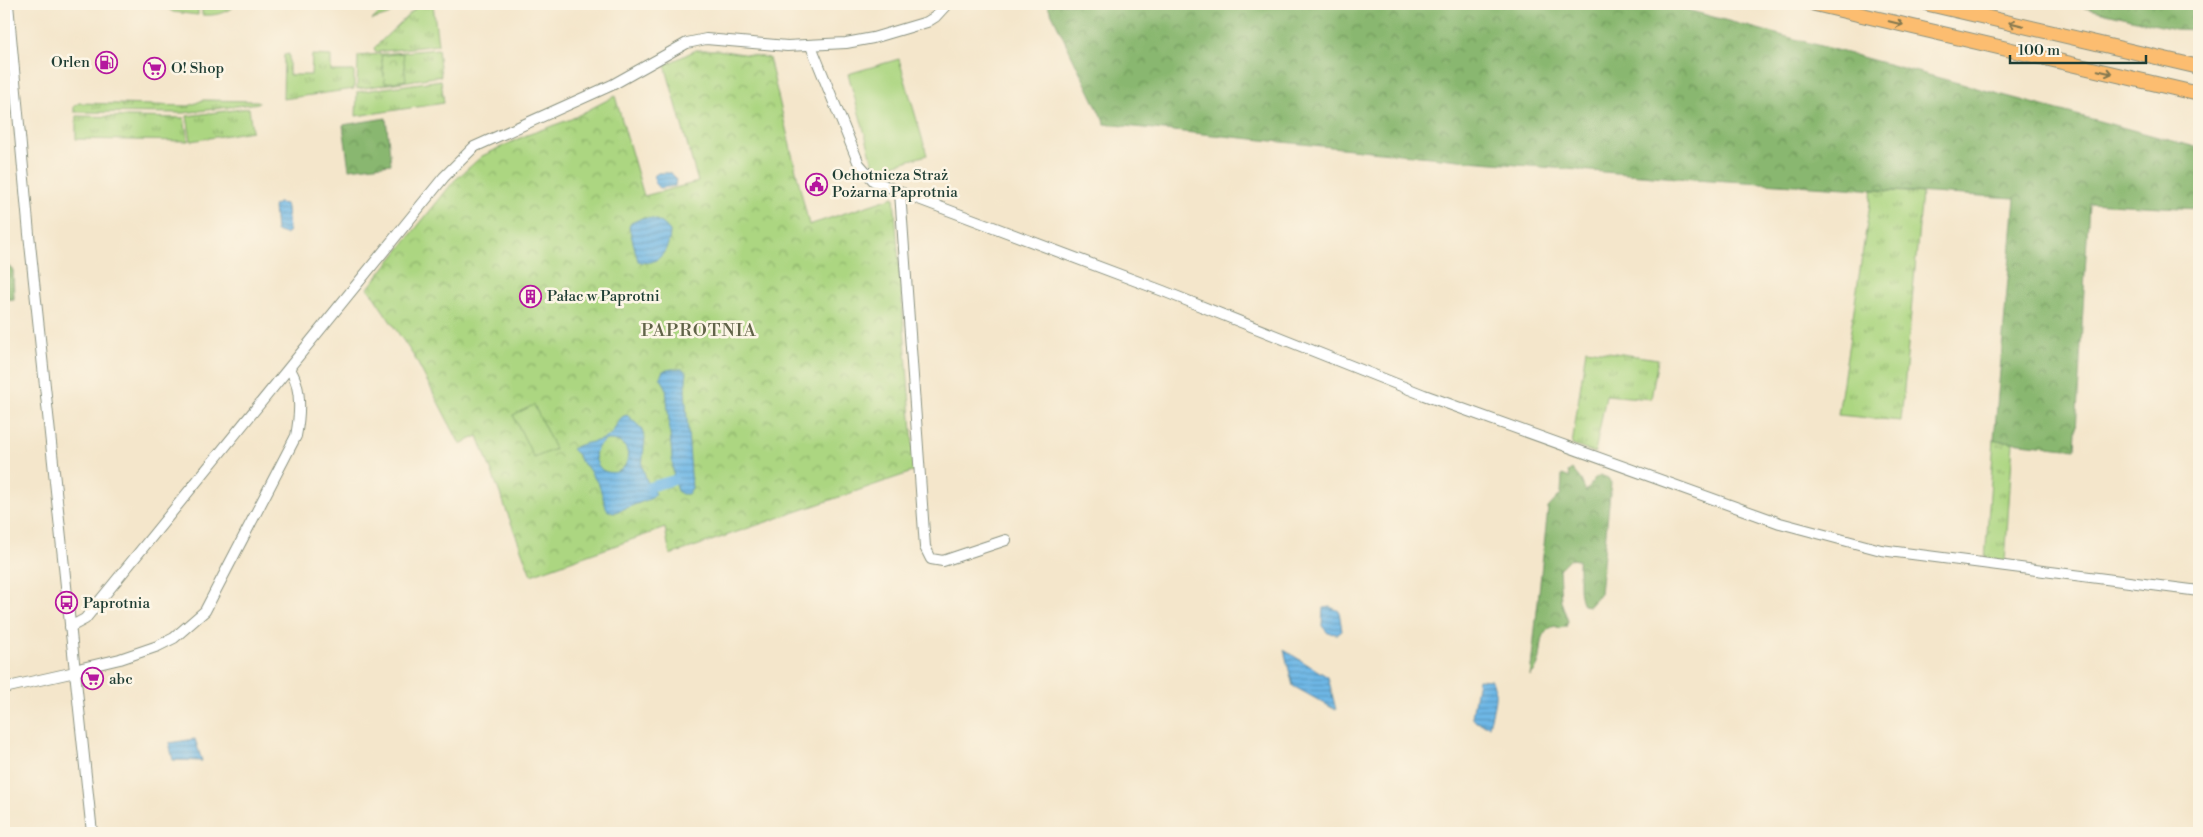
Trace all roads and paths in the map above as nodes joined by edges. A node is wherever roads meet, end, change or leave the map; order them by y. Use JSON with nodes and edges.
{"nodes":[{"id":1,"x":8,"y":4,"type":"edge"},
{"id":2,"x":946,"y":4,"type":"edge"},
{"id":3,"x":1815,"y":4,"type":"edge"},
{"id":4,"x":1929,"y":4,"type":"edge"},
{"id":5,"x":811,"y":46,"type":"junction"},
{"id":6,"x":2199,"y":68,"type":"edge"},
{"id":7,"x":2199,"y":94,"type":"edge"},
{"id":8,"x":900,"y":192,"type":"junction"},
{"id":9,"x":289,"y":368,"type":"junction"},
{"id":10,"x":1006,"y":540,"type":"dead end"},
{"id":11,"x":2199,"y":591,"type":"edge"},
{"id":12,"x":70,"y":627,"type":"junction"},
{"id":13,"x":75,"y":672,"type":"junction"},
{"id":14,"x":4,"y":688,"type":"edge"},
{"id":15,"x":92,"y":833,"type":"edge"}],
"edges":[{"from":1,"to":12,"type":"street"},
{"from":2,"to":5,"type":"street"},
{"from":3,"to":7,"type":"highway","one_way":true},
{"from":6,"to":4,"type":"highway","one_way":true},
{"from":5,"to":8,"type":"street"},
{"from":5,"to":9,"type":"street"},
{"from":8,"to":10,"type":"street"},
{"from":8,"to":11,"type":"street"},
{"from":9,"to":12,"type":"street"},
{"from":9,"to":13,"type":"street"},
{"from":12,"to":13,"type":"street"},
{"from":13,"to":14,"type":"street"},
{"from":13,"to":15,"type":"street"}]}
